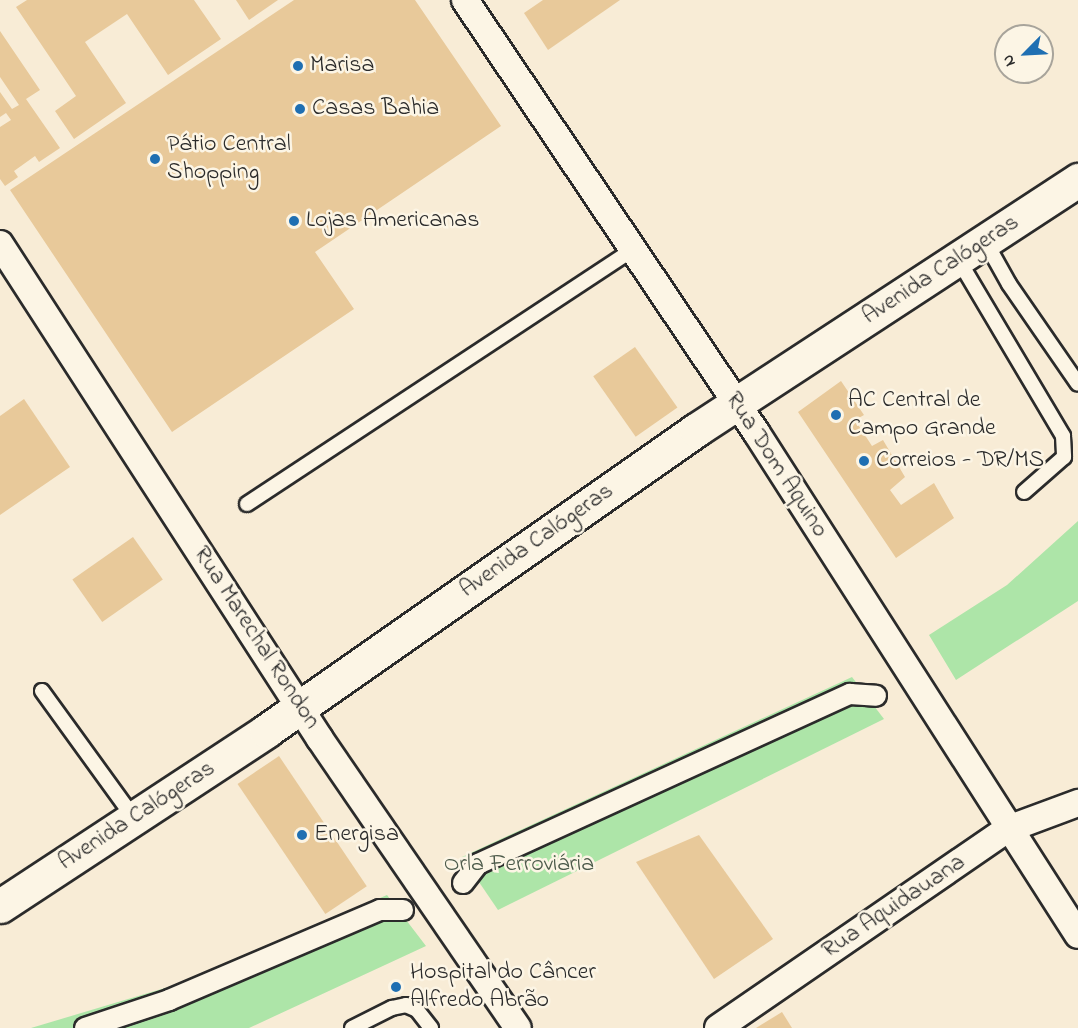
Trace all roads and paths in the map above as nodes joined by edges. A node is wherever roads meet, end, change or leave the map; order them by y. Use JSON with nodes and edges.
{"nodes":[{"id":1,"x":465,"y":0,"type":"edge"},
{"id":2,"x":1078,"y":180,"type":"edge"},
{"id":3,"x":985,"y":241,"type":"junction"},
{"id":4,"x":0,"y":244,"type":"edge"},
{"id":5,"x":633,"y":249,"type":"junction"},
{"id":6,"x":958,"y":259,"type":"junction"},
{"id":7,"x":1078,"y":384,"type":"edge"},
{"id":8,"x":735,"y":404,"type":"junction"},
{"id":9,"x":1024,"y":492,"type":"dead end"},
{"id":10,"x":247,"y":504,"type":"dead end"},
{"id":11,"x":42,"y":691,"type":"dead end"},
{"id":12,"x":876,"y":696,"type":"dead end"},
{"id":13,"x":300,"y":706,"type":"junction"},
{"id":14,"x":1078,"y":802,"type":"edge"},
{"id":15,"x":134,"y":818,"type":"junction"},
{"id":16,"x":1008,"y":829,"type":"junction"},
{"id":17,"x":464,"y":883,"type":"dead end"},
{"id":18,"x":0,"y":906,"type":"edge"},
{"id":19,"x":403,"y":910,"type":"dead end"},
{"id":20,"x":1078,"y":935,"type":"edge"},
{"id":21,"x":516,"y":1027,"type":"edge"},
{"id":22,"x":85,"y":1028,"type":"edge"},
{"id":23,"x":352,"y":1028,"type":"edge"},
{"id":24,"x":431,"y":1028,"type":"edge"},
{"id":25,"x":718,"y":1028,"type":"edge"}],
"edges":[{"from":1,"to":5,"type":"street","name":"Rua Dom Aquino"},
{"from":2,"to":3,"type":"main road","name":"Avenida Calógeras"},
{"from":3,"to":6,"type":"main road","name":"Avenida Calógeras"},
{"from":3,"to":7,"type":"lane"},
{"from":4,"to":13,"type":"street","name":"Rua Marechal Rondon"},
{"from":5,"to":8,"type":"street","name":"Rua Dom Aquino"},
{"from":5,"to":10,"type":"lane"},
{"from":6,"to":8,"type":"main road","name":"Avenida Calógeras"},
{"from":6,"to":9,"type":"lane"},
{"from":8,"to":13,"type":"main road","name":"Avenida Calógeras"},
{"from":8,"to":16,"type":"street","name":"Rua Dom Aquino"},
{"from":11,"to":15,"type":"lane"},
{"from":12,"to":17,"type":"street"},
{"from":13,"to":15,"type":"main road","name":"Avenida Calógeras"},
{"from":13,"to":21,"type":"street","name":"Rua Marechal Rondon"},
{"from":14,"to":16,"type":"street","name":"Rua Aquidauana"},
{"from":15,"to":18,"type":"main road","name":"Avenida Calógeras"},
{"from":16,"to":20,"type":"street","name":"Rua Dom Aquino"},
{"from":16,"to":25,"type":"street","name":"Rua Aquidauana"},
{"from":19,"to":22,"type":"street"},
{"from":23,"to":24,"type":"lane"}]}
